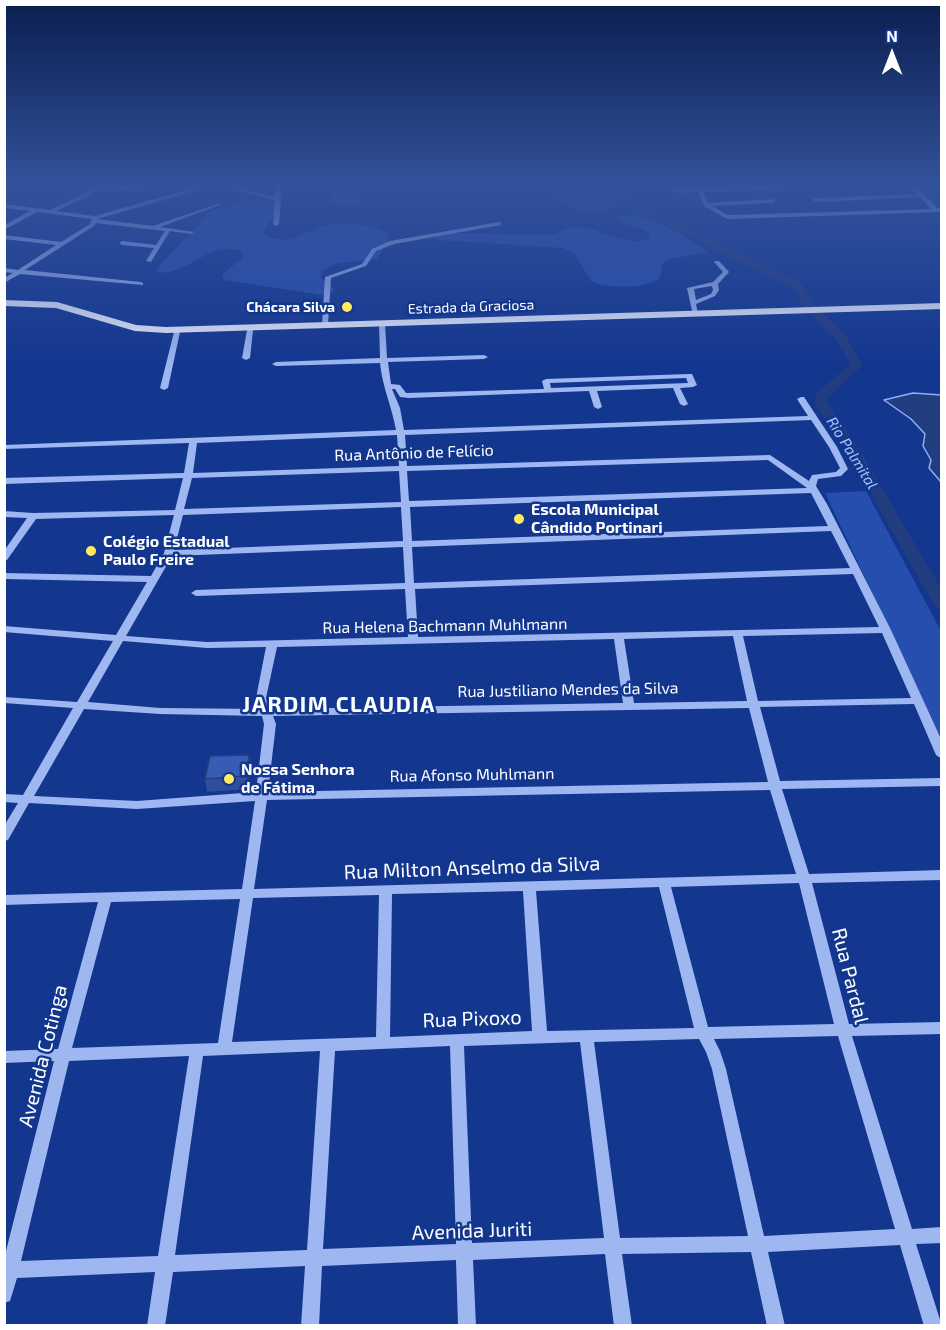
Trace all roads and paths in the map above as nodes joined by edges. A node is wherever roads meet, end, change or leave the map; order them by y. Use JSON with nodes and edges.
{"nodes":[{"id":1,"x":57,"y":246,"type":"edge"},
{"id":2,"x":150,"y":246,"type":"edge"},
{"id":3,"x":381,"y":246,"type":"edge"},
{"id":4,"x":159,"y":247,"type":"joint"},
{"id":5,"x":149,"y":261,"type":"dead end"},
{"id":6,"x":717,"y":262,"type":"dead end"},
{"id":7,"x":4,"y":270,"type":"edge"},
{"id":8,"x":18,"y":272,"type":"junction"},
{"id":9,"x":4,"y":281,"type":"edge"},
{"id":10,"x":141,"y":284,"type":"dead end"},
{"id":11,"x":715,"y":284,"type":"junction"},
{"id":12,"x":4,"y":305,"type":"edge"},
{"id":13,"x":694,"y":308,"type":"junction"},
{"id":14,"x":942,"y":308,"type":"edge"},
{"id":15,"x":805,"y":312,"type":"junction"},
{"id":16,"x":644,"y":316,"type":"junction"},
{"id":17,"x":325,"y":325,"type":"junction"},
{"id":18,"x":382,"y":325,"type":"junction"},
{"id":19,"x":250,"y":330,"type":"junction"},
{"id":20,"x":177,"y":332,"type":"junction"},
{"id":21,"x":319,"y":350,"type":"dead end"},
{"id":22,"x":484,"y":357,"type":"dead end"},
{"id":23,"x":246,"y":358,"type":"dead end"},
{"id":24,"x":385,"y":361,"type":"junction"},
{"id":25,"x":319,"y":363,"type":"junction"},
{"id":26,"x":276,"y":364,"type":"dead end"},
{"id":27,"x":675,"y":385,"type":"junction"},
{"id":28,"x":388,"y":386,"type":"junction"},
{"id":29,"x":164,"y":388,"type":"dead end"},
{"id":30,"x":592,"y":388,"type":"junction"},
{"id":31,"x":548,"y":390,"type":"junction"},
{"id":32,"x":801,"y":399,"type":"dead end"},
{"id":33,"x":684,"y":404,"type":"dead end"},
{"id":34,"x":598,"y":407,"type":"dead end"},
{"id":35,"x":811,"y":418,"type":"junction"},
{"id":36,"x":400,"y":433,"type":"junction"},
{"id":37,"x":193,"y":440,"type":"junction"},
{"id":38,"x":4,"y":447,"type":"edge"},
{"id":39,"x":403,"y":468,"type":"junction"},
{"id":40,"x":188,"y":476,"type":"junction"},
{"id":41,"x":4,"y":481,"type":"edge"},
{"id":42,"x":812,"y":488,"type":"junction"},
{"id":43,"x":404,"y":504,"type":"junction"},
{"id":44,"x":180,"y":512,"type":"junction"},
{"id":45,"x":4,"y":514,"type":"edge"},
{"id":46,"x":33,"y":516,"type":"junction"},
{"id":47,"x":834,"y":528,"type":"junction"},
{"id":48,"x":407,"y":544,"type":"junction"},
{"id":49,"x":169,"y":553,"type":"junction"},
{"id":50,"x":4,"y":558,"type":"edge"},
{"id":51,"x":857,"y":571,"type":"junction"},
{"id":52,"x":4,"y":576,"type":"edge"},
{"id":53,"x":152,"y":579,"type":"junction"},
{"id":54,"x":408,"y":588,"type":"junction"},
{"id":55,"x":196,"y":593,"type":"dead end"},
{"id":56,"x":4,"y":629,"type":"edge"},
{"id":57,"x":886,"y":630,"type":"junction"},
{"id":58,"x":738,"y":634,"type":"junction"},
{"id":59,"x":619,"y":637,"type":"junction"},
{"id":60,"x":120,"y":638,"type":"junction"},
{"id":61,"x":412,"y":641,"type":"junction"},
{"id":62,"x":272,"y":644,"type":"junction"},
{"id":63,"x":4,"y":700,"type":"edge"},
{"id":64,"x":917,"y":701,"type":"junction"},
{"id":65,"x":753,"y":703,"type":"junction"},
{"id":66,"x":79,"y":706,"type":"junction"},
{"id":67,"x":629,"y":706,"type":"junction"},
{"id":68,"x":266,"y":713,"type":"junction"},
{"id":69,"x":942,"y":755,"type":"edge"},
{"id":70,"x":942,"y":782,"type":"edge"},
{"id":71,"x":775,"y":785,"type":"junction"},
{"id":72,"x":262,"y":796,"type":"junction"},
{"id":73,"x":4,"y":798,"type":"edge"},
{"id":74,"x":27,"y":800,"type":"junction"},
{"id":75,"x":4,"y":837,"type":"edge"},
{"id":76,"x":941,"y":877,"type":"edge"},
{"id":77,"x":804,"y":878,"type":"junction"},
{"id":78,"x":664,"y":883,"type":"junction"},
{"id":79,"x":529,"y":885,"type":"junction"},
{"id":80,"x":387,"y":891,"type":"junction"},
{"id":81,"x":248,"y":894,"type":"junction"},
{"id":82,"x":106,"y":898,"type":"junction"},
{"id":83,"x":4,"y":900,"type":"edge"},
{"id":84,"x":942,"y":1028,"type":"edge"},
{"id":85,"x":843,"y":1029,"type":"junction"},
{"id":86,"x":703,"y":1034,"type":"junction"},
{"id":87,"x":586,"y":1036,"type":"junction"},
{"id":88,"x":540,"y":1037,"type":"junction"},
{"id":89,"x":457,"y":1040,"type":"junction"},
{"id":90,"x":383,"y":1044,"type":"junction"},
{"id":91,"x":328,"y":1045,"type":"junction"},
{"id":92,"x":224,"y":1048,"type":"junction"},
{"id":93,"x":197,"y":1049,"type":"junction"},
{"id":94,"x":63,"y":1056,"type":"junction"},
{"id":95,"x":4,"y":1057,"type":"edge"},
{"id":96,"x":942,"y":1235,"type":"edge"},
{"id":97,"x":905,"y":1236,"type":"junction"},
{"id":98,"x":759,"y":1244,"type":"junction"},
{"id":99,"x":613,"y":1246,"type":"junction"},
{"id":100,"x":465,"y":1253,"type":"junction"},
{"id":101,"x":316,"y":1258,"type":"junction"},
{"id":102,"x":166,"y":1262,"type":"junction"},
{"id":103,"x":8,"y":1270,"type":"edge"},
{"id":104,"x":4,"y":1295,"type":"edge"},
{"id":105,"x":156,"y":1326,"type":"edge"},
{"id":106,"x":310,"y":1326,"type":"edge"},
{"id":107,"x":467,"y":1326,"type":"edge"},
{"id":108,"x":622,"y":1326,"type":"edge"},
{"id":109,"x":776,"y":1326,"type":"edge"},
{"id":110,"x":933,"y":1326,"type":"edge"}],
"edges":[{"from":1,"to":8,"type":"street"},
{"from":2,"to":4,"type":"street"},
{"from":3,"to":17,"type":"street"},
{"from":4,"to":5,"type":"street"},
{"from":6,"to":11,"type":"street"},
{"from":7,"to":8,"type":"street"},
{"from":8,"to":9,"type":"street"},
{"from":8,"to":10,"type":"street"},
{"from":11,"to":13,"type":"street"},
{"from":11,"to":13,"type":"street"},
{"from":12,"to":17,"type":"main road","name":"Estrada da Graciosa"},
{"from":12,"to":20,"type":"main road","name":"Estrada da Graciosa"},
{"from":13,"to":15,"type":"main road","name":"Estrada da Graciosa"},
{"from":13,"to":16,"type":"main road","name":"Estrada da Graciosa"},
{"from":14,"to":15,"type":"main road","name":"Estrada da Graciosa"},
{"from":15,"to":16,"type":"main road","name":"Estrada da Graciosa"},
{"from":16,"to":18,"type":"main road","name":"Estrada da Graciosa"},
{"from":16,"to":18,"type":"main road","name":"Estrada da Graciosa"},
{"from":17,"to":18,"type":"main road","name":"Estrada da Graciosa"},
{"from":18,"to":19,"type":"main road","name":"Estrada da Graciosa"},
{"from":18,"to":24,"type":"street"},
{"from":19,"to":20,"type":"main road","name":"Estrada da Graciosa"},
{"from":19,"to":23,"type":"street"},
{"from":20,"to":29,"type":"street"},
{"from":21,"to":25,"type":"street"},
{"from":22,"to":24,"type":"street"},
{"from":24,"to":25,"type":"street"},
{"from":24,"to":28,"type":"street"},
{"from":25,"to":26,"type":"street"},
{"from":27,"to":30,"type":"street"},
{"from":27,"to":31,"type":"street"},
{"from":27,"to":33,"type":"street"},
{"from":28,"to":31,"type":"street"},
{"from":28,"to":36,"type":"street"},
{"from":30,"to":31,"type":"street"},
{"from":30,"to":34,"type":"street"},
{"from":32,"to":35,"type":"street"},
{"from":35,"to":36,"type":"street"},
{"from":35,"to":42,"type":"street"},
{"from":36,"to":37,"type":"street"},
{"from":36,"to":39,"type":"street"},
{"from":37,"to":38,"type":"street"},
{"from":37,"to":40,"type":"street"},
{"from":39,"to":40,"type":"street","name":"Rua Antônio de Felício"},
{"from":39,"to":42,"type":"street","name":"Rua Antônio de Felício"},
{"from":39,"to":43,"type":"street"},
{"from":40,"to":41,"type":"street","name":"Rua Antônio de Felício"},
{"from":40,"to":44,"type":"street"},
{"from":42,"to":43,"type":"street"},
{"from":42,"to":47,"type":"street"},
{"from":43,"to":44,"type":"street"},
{"from":43,"to":48,"type":"street"},
{"from":44,"to":46,"type":"street"},
{"from":44,"to":49,"type":"street"},
{"from":45,"to":46,"type":"street"},
{"from":46,"to":50,"type":"street"},
{"from":47,"to":48,"type":"street"},
{"from":47,"to":51,"type":"street"},
{"from":48,"to":49,"type":"street"},
{"from":48,"to":54,"type":"street"},
{"from":49,"to":53,"type":"street"},
{"from":51,"to":54,"type":"street"},
{"from":51,"to":57,"type":"street"},
{"from":52,"to":53,"type":"street"},
{"from":53,"to":60,"type":"street"},
{"from":54,"to":55,"type":"street"},
{"from":54,"to":61,"type":"street"},
{"from":56,"to":60,"type":"street","name":"Rua Helena Bachmann Muhlmann"},
{"from":57,"to":58,"type":"street","name":"Rua Helena Bachmann Muhlmann"},
{"from":57,"to":64,"type":"street"},
{"from":58,"to":59,"type":"street","name":"Rua Helena Bachmann Muhlmann"},
{"from":58,"to":65,"type":"street","name":"Rua Pardal"},
{"from":59,"to":61,"type":"street","name":"Rua Helena Bachmann Muhlmann"},
{"from":59,"to":67,"type":"street"},
{"from":60,"to":62,"type":"street","name":"Rua Helena Bachmann Muhlmann"},
{"from":60,"to":66,"type":"street"},
{"from":61,"to":62,"type":"street","name":"Rua Helena Bachmann Muhlmann"},
{"from":62,"to":68,"type":"street"},
{"from":63,"to":66,"type":"street","name":"Rua Justiliano Mendes da Silva"},
{"from":64,"to":65,"type":"street","name":"Rua Justiliano Mendes da Silva"},
{"from":64,"to":69,"type":"street"},
{"from":65,"to":67,"type":"street","name":"Rua Justiliano Mendes da Silva"},
{"from":65,"to":71,"type":"street","name":"Rua Pardal"},
{"from":66,"to":68,"type":"street","name":"Rua Justiliano Mendes da Silva"},
{"from":66,"to":74,"type":"street"},
{"from":67,"to":68,"type":"street","name":"Rua Justiliano Mendes da Silva"},
{"from":68,"to":72,"type":"street"},
{"from":70,"to":71,"type":"street","name":"Rua Afonso Muhlmann"},
{"from":71,"to":72,"type":"street","name":"Rua Afonso Muhlmann"},
{"from":71,"to":77,"type":"street","name":"Rua Pardal"},
{"from":72,"to":74,"type":"street","name":"Rua Afonso Muhlmann"},
{"from":72,"to":81,"type":"street"},
{"from":73,"to":74,"type":"street","name":"Rua Afonso Muhlmann"},
{"from":74,"to":75,"type":"street"},
{"from":76,"to":77,"type":"street","name":"Rua Milton Anselmo da Silva"},
{"from":77,"to":78,"type":"street","name":"Rua Milton Anselmo da Silva"},
{"from":77,"to":85,"type":"street","name":"Rua Pardal"},
{"from":78,"to":79,"type":"street","name":"Rua Milton Anselmo da Silva"},
{"from":78,"to":86,"type":"street"},
{"from":79,"to":80,"type":"street","name":"Rua Milton Anselmo da Silva"},
{"from":79,"to":88,"type":"street"},
{"from":80,"to":81,"type":"street","name":"Rua Milton Anselmo da Silva"},
{"from":80,"to":90,"type":"street"},
{"from":81,"to":82,"type":"street","name":"Rua Milton Anselmo da Silva"},
{"from":81,"to":92,"type":"street"},
{"from":82,"to":83,"type":"street","name":"Rua Milton Anselmo da Silva"},
{"from":82,"to":94,"type":"street","name":"Avenida Cotinga"},
{"from":84,"to":85,"type":"street","name":"Rua Pixoxo"},
{"from":85,"to":86,"type":"street","name":"Rua Pixoxo"},
{"from":85,"to":97,"type":"street","name":"Rua Pardal"},
{"from":86,"to":87,"type":"street","name":"Rua Pixoxo"},
{"from":86,"to":98,"type":"street"},
{"from":87,"to":88,"type":"street","name":"Rua Pixoxo"},
{"from":87,"to":99,"type":"street"},
{"from":88,"to":89,"type":"street","name":"Rua Pixoxo"},
{"from":89,"to":90,"type":"street","name":"Rua Pixoxo"},
{"from":89,"to":100,"type":"street"},
{"from":90,"to":91,"type":"street","name":"Rua Pixoxo"},
{"from":91,"to":92,"type":"street","name":"Rua Pixoxo"},
{"from":91,"to":101,"type":"street"},
{"from":92,"to":93,"type":"street","name":"Rua Pixoxo"},
{"from":93,"to":94,"type":"street","name":"Rua Pixoxo"},
{"from":93,"to":102,"type":"street"},
{"from":94,"to":95,"type":"street","name":"Rua Pixoxo"},
{"from":94,"to":103,"type":"street","name":"Avenida Cotinga"},
{"from":96,"to":97,"type":"street","name":"Avenida Juriti"},
{"from":97,"to":98,"type":"street","name":"Avenida Juriti"},
{"from":97,"to":110,"type":"street","name":"Rua Pardal"},
{"from":98,"to":99,"type":"street","name":"Avenida Juriti"},
{"from":98,"to":109,"type":"street"},
{"from":99,"to":100,"type":"street","name":"Avenida Juriti"},
{"from":99,"to":108,"type":"street"},
{"from":100,"to":101,"type":"street","name":"Avenida Juriti"},
{"from":100,"to":107,"type":"street"},
{"from":101,"to":102,"type":"street","name":"Avenida Juriti"},
{"from":101,"to":106,"type":"street"},
{"from":102,"to":103,"type":"street","name":"Avenida Juriti"},
{"from":102,"to":105,"type":"street"},
{"from":103,"to":104,"type":"street","name":"Avenida Cotinga"}]}
